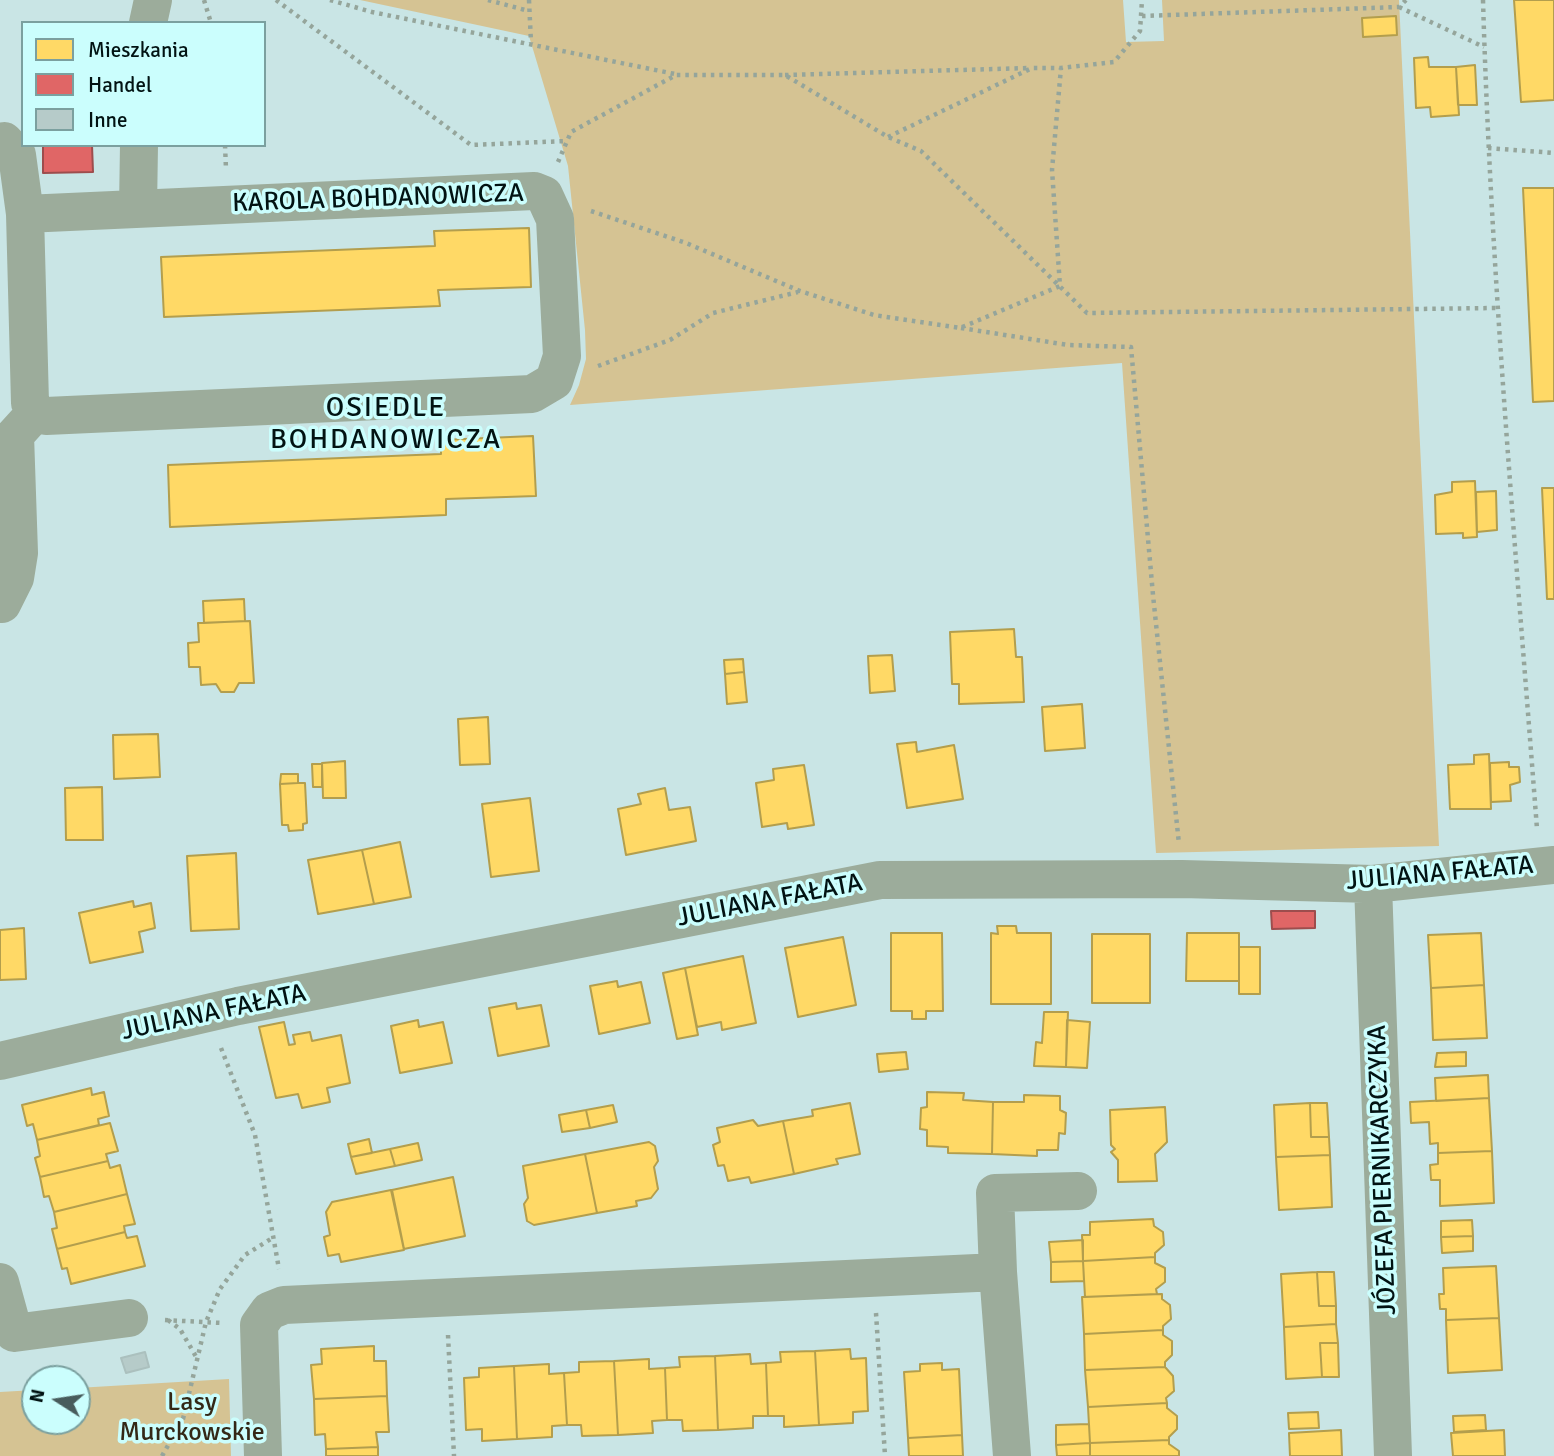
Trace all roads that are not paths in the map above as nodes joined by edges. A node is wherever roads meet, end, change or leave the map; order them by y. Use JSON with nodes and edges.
{"nodes":[{"id":1,"x":152,"y":0,"type":"edge"},
{"id":2,"x":148,"y":21,"type":"edge"},
{"id":3,"x":2,"y":141,"type":"edge"},
{"id":4,"x":139,"y":147,"type":"edge"},
{"id":5,"x":138,"y":209,"type":"junction"},
{"id":6,"x":24,"y":214,"type":"junction"},
{"id":7,"x":21,"y":396,"type":"edge"},
{"id":8,"x":2,"y":604,"type":"edge"},
{"id":9,"x":1547,"y":865,"type":"edge"},
{"id":10,"x":1373,"y":884,"type":"junction"},
{"id":11,"x":0,"y":1061,"type":"edge"},
{"id":12,"x":1078,"y":1191,"type":"dead end"},
{"id":13,"x":998,"y":1272,"type":"junction"},
{"id":14,"x":0,"y":1282,"type":"edge"},
{"id":15,"x":129,"y":1318,"type":"road end"},
{"id":16,"x":263,"y":1456,"type":"edge"},
{"id":17,"x":1012,"y":1456,"type":"edge"},
{"id":18,"x":1393,"y":1456,"type":"edge"}],
"edges":[{"from":1,"to":2,"type":"street"},
{"from":3,"to":6,"type":"street"},
{"from":4,"to":5,"type":"street"},
{"from":5,"to":6,"type":"street","name":"KAROLA BOHDANOWICZA"},
{"from":5,"to":7,"type":"street","name":"KAROLA BOHDANOWICZA"},
{"from":6,"to":7,"type":"street"},
{"from":7,"to":8,"type":"street"},
{"from":9,"to":10,"type":"street","name":"JULIANA FAŁATA"},
{"from":10,"to":11,"type":"street","name":"JULIANA FAŁATA"},
{"from":10,"to":18,"type":"street","name":"JÓZEFA PIERNIKARCZYKA"},
{"from":12,"to":13,"type":"street"},
{"from":13,"to":16,"type":"street"},
{"from":13,"to":17,"type":"street"},
{"from":14,"to":15,"type":"street"}]}
